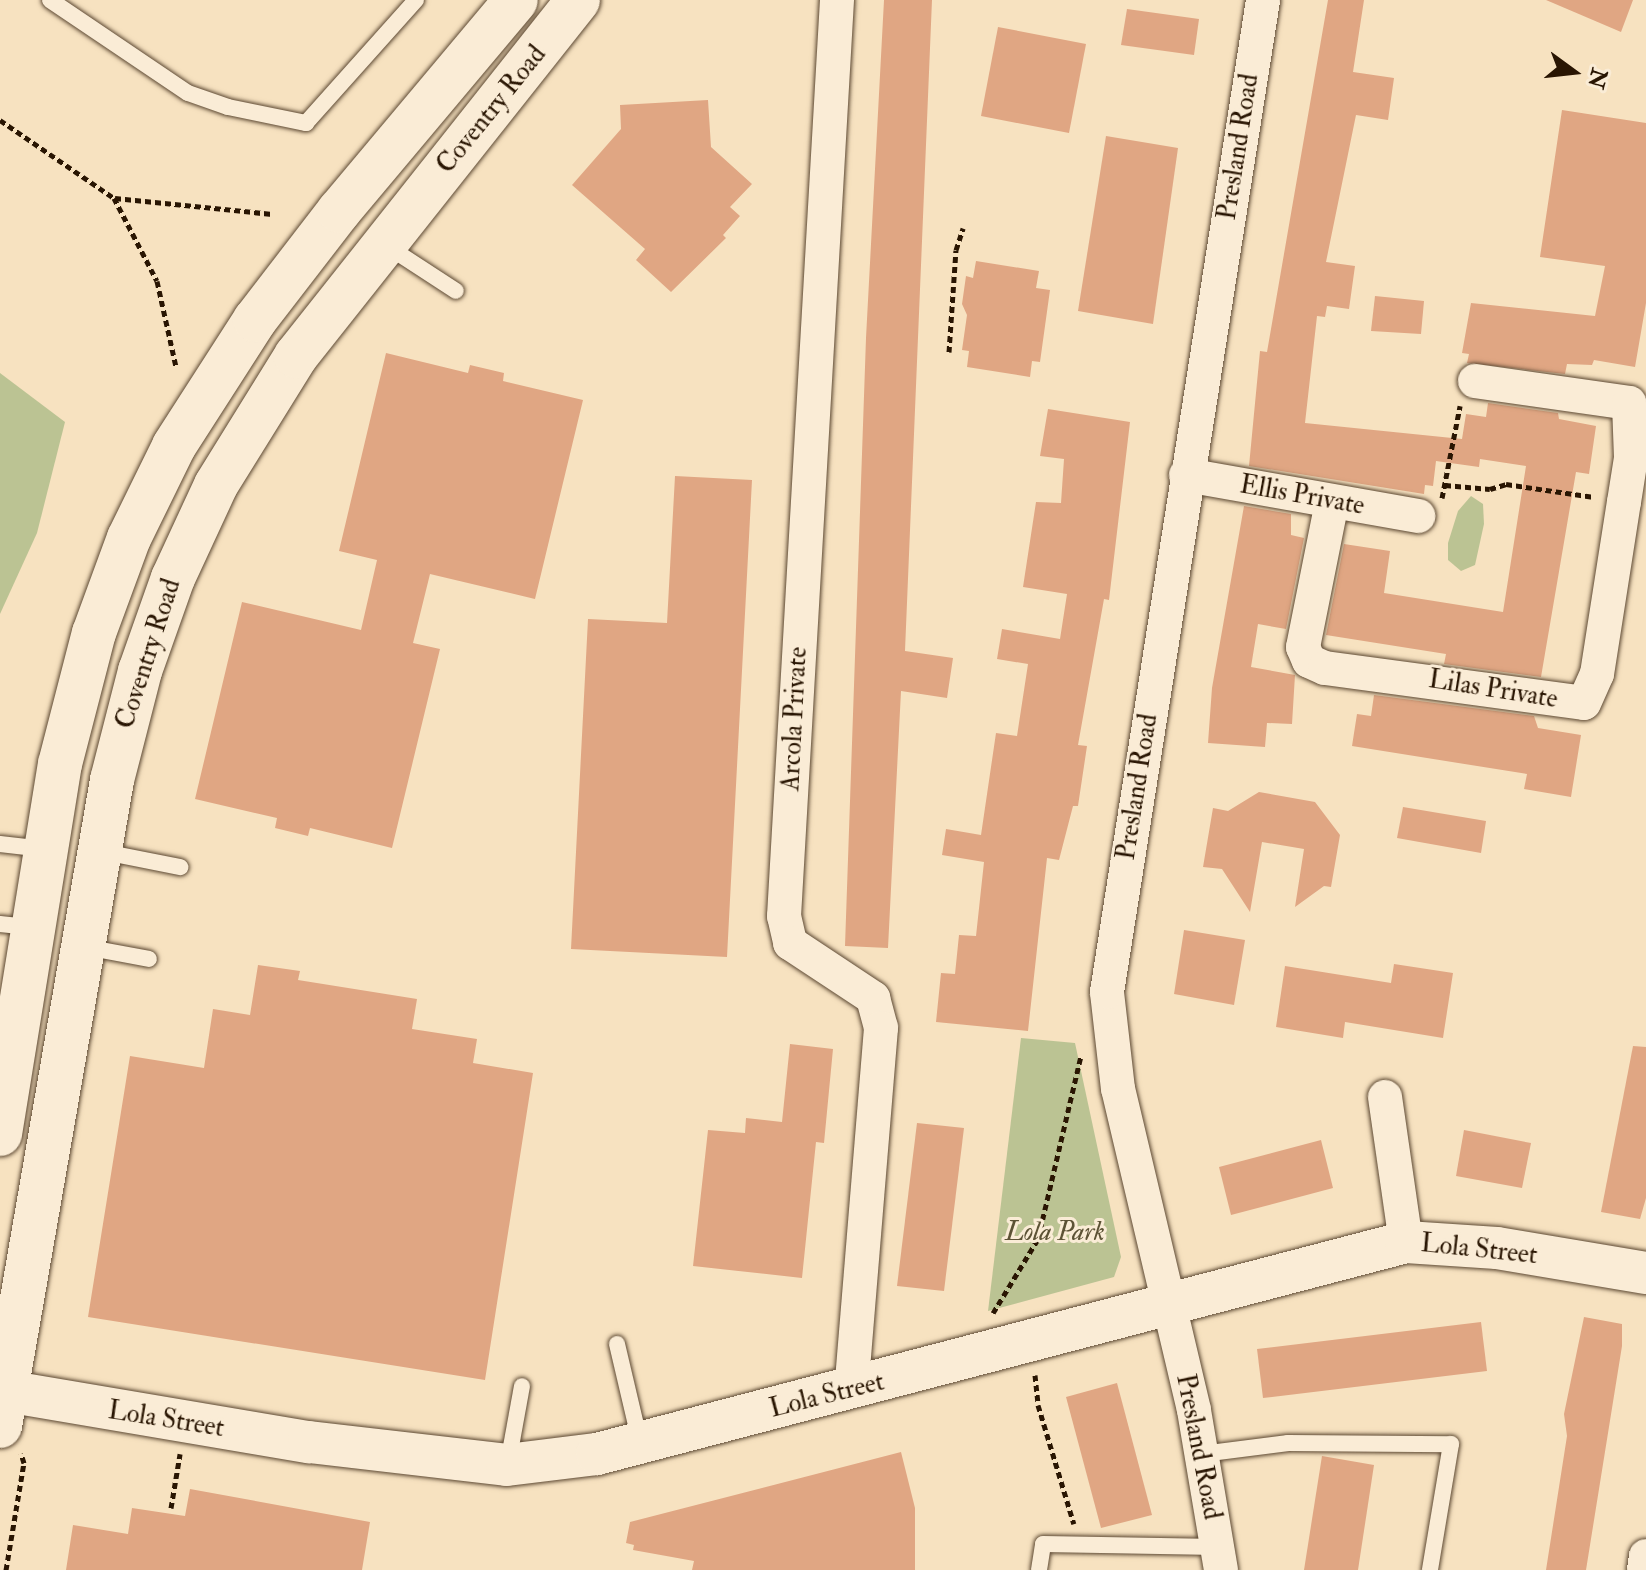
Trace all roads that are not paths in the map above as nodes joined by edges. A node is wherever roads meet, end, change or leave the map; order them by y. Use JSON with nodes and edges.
{"nodes":[{"id":1,"x":50,"y":0,"type":"edge"},
{"id":2,"x":416,"y":0,"type":"edge"},
{"id":3,"x":516,"y":0,"type":"edge"},
{"id":4,"x":578,"y":0,"type":"edge"},
{"id":5,"x":837,"y":0,"type":"edge"},
{"id":6,"x":1263,"y":0,"type":"edge"},
{"id":7,"x":495,"y":63,"type":"junction"},
{"id":8,"x":382,"y":243,"type":"junction"},
{"id":9,"x":456,"y":291,"type":"dead end"},
{"id":10,"x":1475,"y":381,"type":"road end"},
{"id":11,"x":1638,"y":393,"type":"edge"},
{"id":12,"x":1186,"y":475,"type":"junction"},
{"id":13,"x":1332,"y":502,"type":"junction"},
{"id":14,"x":1418,"y":516,"type":"road end"},
{"id":15,"x":0,"y":844,"type":"edge"},
{"id":16,"x":45,"y":850,"type":"junction"},
{"id":17,"x":99,"y":851,"type":"junction"},
{"id":18,"x":180,"y":867,"type":"dead end"},
{"id":19,"x":16,"y":926,"type":"edge"},
{"id":20,"x":84,"y":947,"type":"junction"},
{"id":21,"x":149,"y":959,"type":"dead end"},
{"id":22,"x":1385,"y":1097,"type":"dead end"},
{"id":23,"x":0,"y":1134,"type":"edge"},
{"id":24,"x":1406,"y":1242,"type":"junction"},
{"id":25,"x":1646,"y":1273,"type":"edge"},
{"id":26,"x":1166,"y":1304,"type":"junction"},
{"id":27,"x":617,"y":1344,"type":"dead end"},
{"id":28,"x":522,"y":1386,"type":"dead end"},
{"id":29,"x":851,"y":1390,"type":"junction"},
{"id":30,"x":2,"y":1407,"type":"edge"},
{"id":31,"x":640,"y":1442,"type":"junction"},
{"id":32,"x":1202,"y":1454,"type":"junction"},
{"id":33,"x":507,"y":1465,"type":"junction"},
{"id":34,"x":1646,"y":1556,"type":"edge"},
{"id":35,"x":1220,"y":1558,"type":"edge"},
{"id":36,"x":1039,"y":1570,"type":"edge"},
{"id":37,"x":1430,"y":1570,"type":"edge"},
{"id":38,"x":1644,"y":1570,"type":"edge"}],
"edges":[{"from":1,"to":2,"type":"lane"},
{"from":3,"to":7,"type":"main road","name":"Coventry Road"},
{"from":4,"to":7,"type":"main road","name":"Coventry Road"},
{"from":5,"to":29,"type":"street","name":"Arcola Private"},
{"from":6,"to":12,"type":"street","name":"Presland Road"},
{"from":7,"to":8,"type":"main road","name":"Coventry Road"},
{"from":7,"to":16,"type":"main road","name":"Coventry Road"},
{"from":8,"to":9,"type":"lane"},
{"from":8,"to":17,"type":"main road","name":"Coventry Road"},
{"from":10,"to":11,"type":"street"},
{"from":11,"to":13,"type":"street","name":"Lilas Private"},
{"from":12,"to":13,"type":"street","name":"Ellis Private"},
{"from":12,"to":26,"type":"street","name":"Presland Road"},
{"from":13,"to":14,"type":"street","name":"Ellis Private"},
{"from":15,"to":16,"type":"lane"},
{"from":16,"to":19,"type":"main road","name":"Coventry Road"},
{"from":17,"to":18,"type":"lane"},
{"from":17,"to":20,"type":"main road","name":"Coventry Road"},
{"from":19,"to":20,"type":"main road"},
{"from":19,"to":23,"type":"main road","name":"Coventry Road"},
{"from":20,"to":21,"type":"lane"},
{"from":20,"to":30,"type":"main road","name":"Coventry Road"},
{"from":22,"to":24,"type":"street"},
{"from":24,"to":25,"type":"street","name":"Lola Street"},
{"from":24,"to":26,"type":"street","name":"Lola Street"},
{"from":26,"to":29,"type":"street","name":"Lola Street"},
{"from":26,"to":32,"type":"street","name":"Presland Road"},
{"from":27,"to":31,"type":"lane"},
{"from":28,"to":33,"type":"lane"},
{"from":29,"to":31,"type":"street","name":"Lola Street"},
{"from":30,"to":33,"type":"street","name":"Lola Street"},
{"from":31,"to":33,"type":"street","name":"Lola Street"},
{"from":32,"to":35,"type":"street","name":"Presland Road"},
{"from":32,"to":37,"type":"lane"},
{"from":34,"to":38,"type":"street"},
{"from":35,"to":36,"type":"lane"}]}
